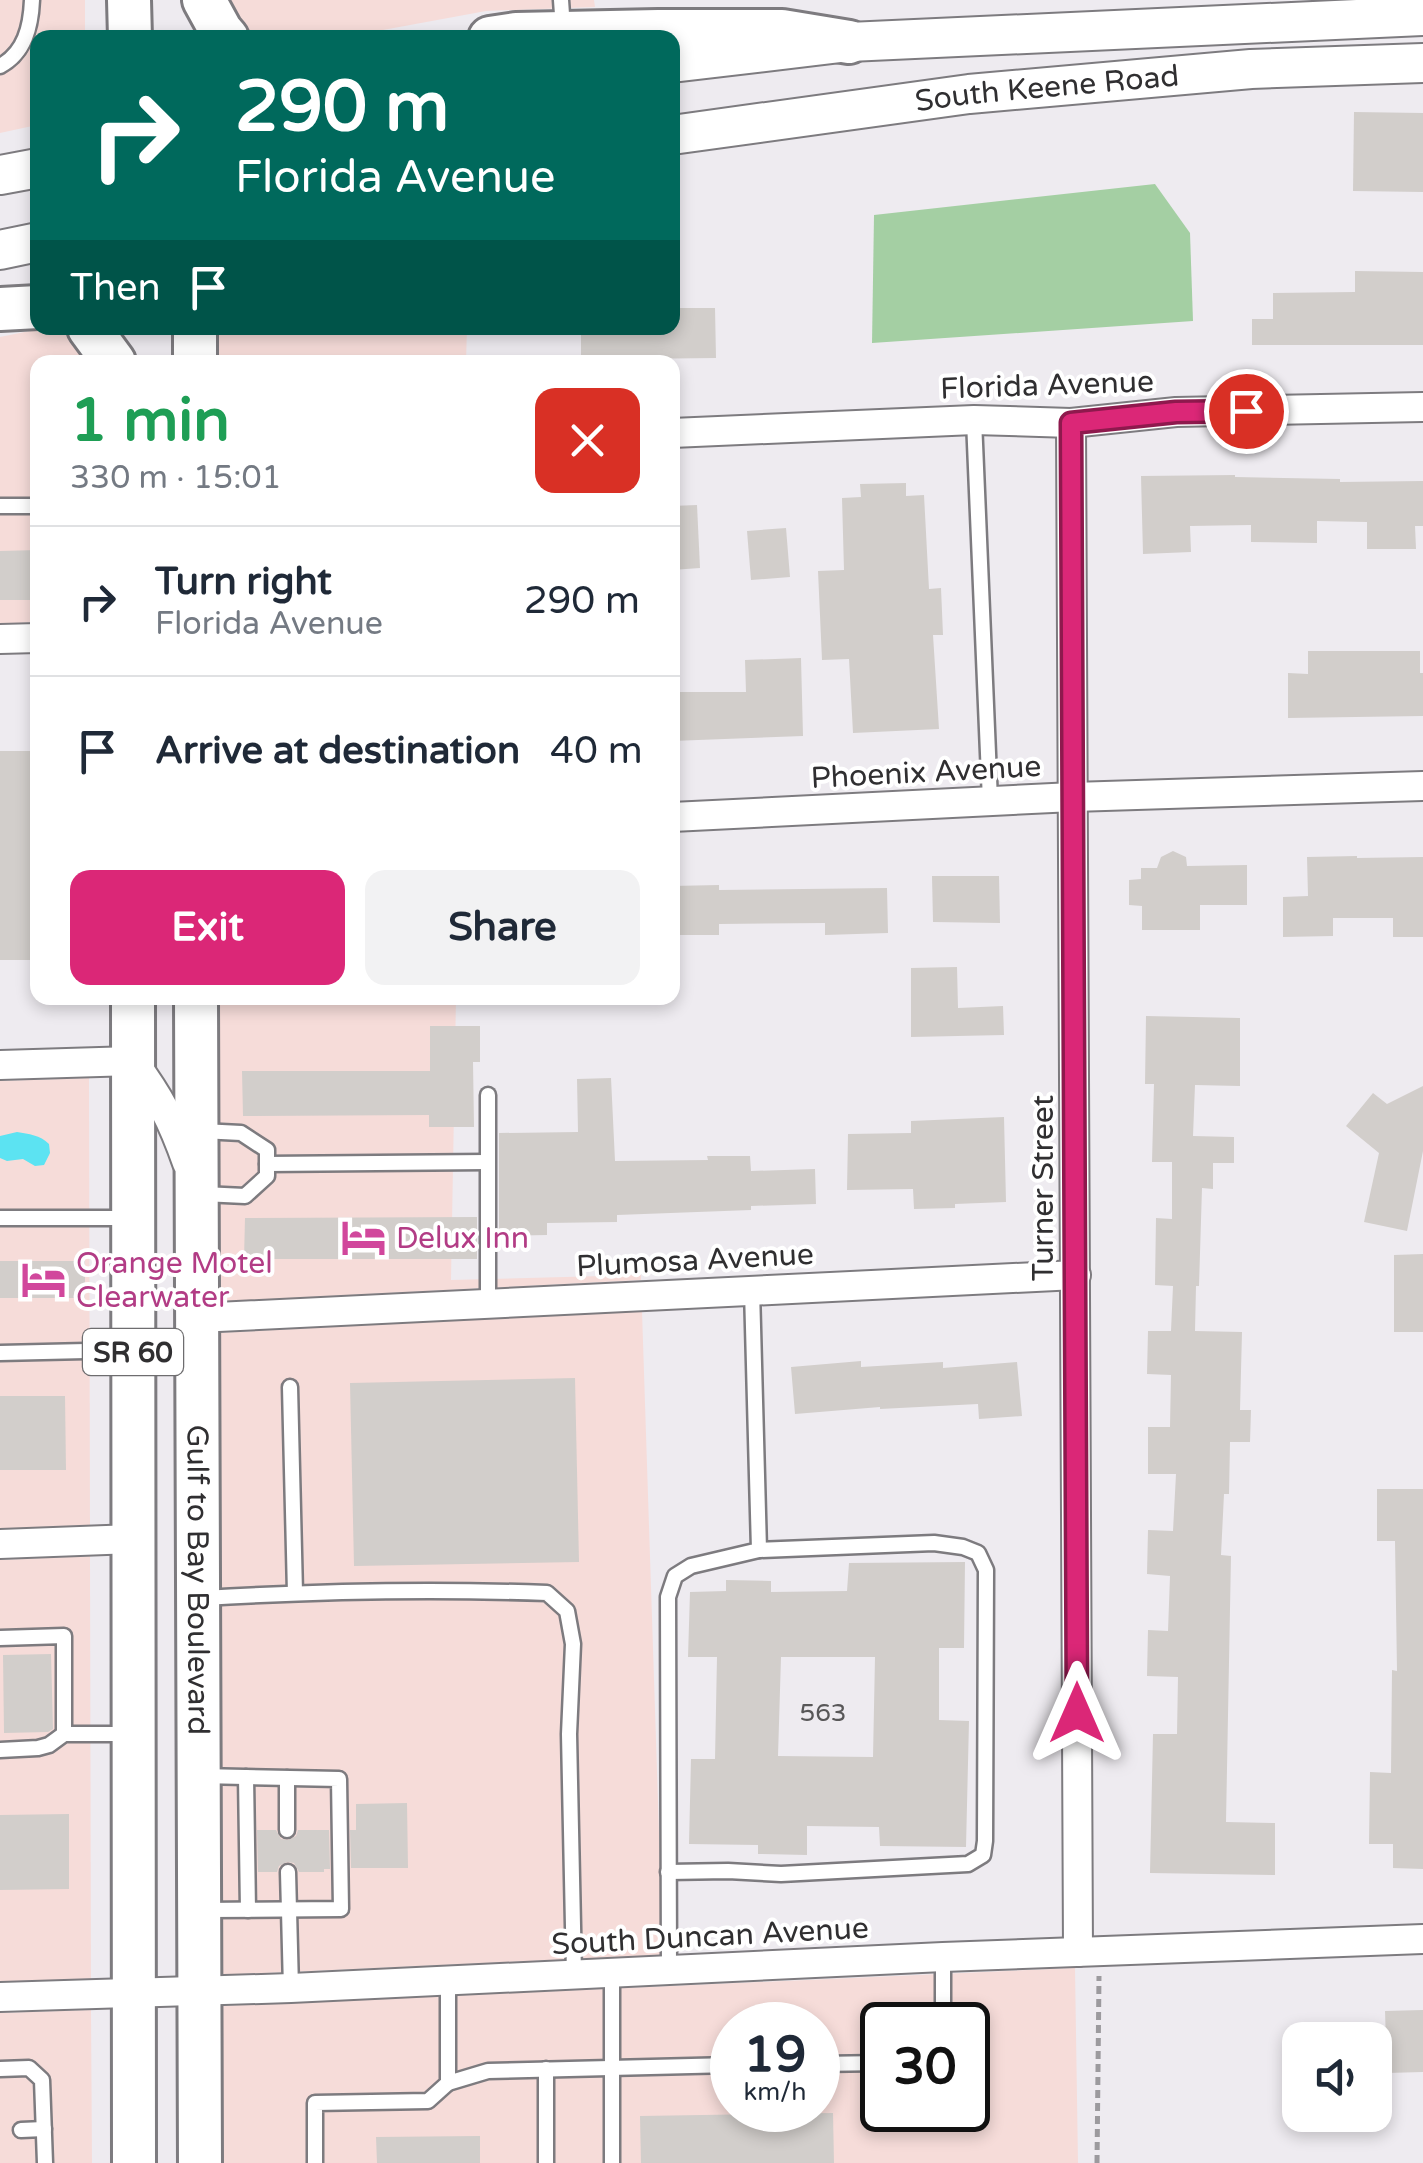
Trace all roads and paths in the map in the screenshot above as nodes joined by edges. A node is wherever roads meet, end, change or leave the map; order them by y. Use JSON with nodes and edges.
{"nodes":[{"id":1,"x":32,"y":0,"type":"edge"},
{"id":2,"x":130,"y":0,"type":"edge"},
{"id":3,"x":193,"y":0,"type":"edge"},
{"id":4,"x":204,"y":0,"type":"edge"},
{"id":5,"x":1423,"y":16,"type":"edge"},
{"id":6,"x":562,"y":17,"type":"edge"},
{"id":7,"x":130,"y":30,"type":"edge"},
{"id":8,"x":193,"y":30,"type":"edge"},
{"id":9,"x":220,"y":30,"type":"edge"},
{"id":10,"x":527,"y":30,"type":"edge"},
{"id":11,"x":849,"y":42,"type":"junction"},
{"id":12,"x":680,"y":61,"type":"edge"},
{"id":13,"x":1423,"y":62,"type":"edge"},
{"id":14,"x":0,"y":66,"type":"edge"},
{"id":15,"x":680,"y":134,"type":"edge"},
{"id":16,"x":30,"y":170,"type":"edge"},
{"id":17,"x":0,"y":176,"type":"edge"},
{"id":18,"x":30,"y":244,"type":"edge"},
{"id":19,"x":0,"y":250,"type":"edge"},
{"id":20,"x":30,"y":308,"type":"edge"},
{"id":21,"x":0,"y":310,"type":"edge"},
{"id":22,"x":1423,"y":407,"type":"edge"},
{"id":23,"x":974,"y":420,"type":"junction"},
{"id":24,"x":1071,"y":423,"type":"junction"},
{"id":25,"x":680,"y":433,"type":"edge"},
{"id":26,"x":0,"y":506,"type":"edge"},
{"id":27,"x":30,"y":506,"type":"edge"},
{"id":28,"x":30,"y":638,"type":"edge"},
{"id":29,"x":0,"y":639,"type":"edge"},
{"id":30,"x":1423,"y":786,"type":"edge"},
{"id":31,"x":1073,"y":797,"type":"junction"},
{"id":32,"x":990,"y":802,"type":"junction"},
{"id":33,"x":680,"y":817,"type":"edge"},
{"id":34,"x":132,"y":1005,"type":"edge"},
{"id":35,"x":196,"y":1005,"type":"edge"},
{"id":36,"x":133,"y":1061,"type":"junction"},
{"id":37,"x":0,"y":1065,"type":"edge"},
{"id":38,"x":488,"y":1096,"type":"dead end"},
{"id":39,"x":196,"y":1131,"type":"junction"},
{"id":40,"x":486,"y":1162,"type":"junction"},
{"id":41,"x":267,"y":1164,"type":"junction"},
{"id":42,"x":197,"y":1194,"type":"junction"},
{"id":43,"x":0,"y":1218,"type":"edge"},
{"id":44,"x":133,"y":1218,"type":"junction"},
{"id":45,"x":1076,"y":1275,"type":"junction"},
{"id":46,"x":752,"y":1290,"type":"junction"},
{"id":47,"x":488,"y":1303,"type":"junction"},
{"id":48,"x":197,"y":1318,"type":"junction"},
{"id":49,"x":133,"y":1350,"type":"junction"},
{"id":50,"x":0,"y":1353,"type":"edge"},
{"id":51,"x":290,"y":1387,"type":"dead end"},
{"id":52,"x":132,"y":1539,"type":"junction"},
{"id":53,"x":0,"y":1544,"type":"edge"},
{"id":54,"x":759,"y":1550,"type":"junction"},
{"id":55,"x":294,"y":1593,"type":"junction"},
{"id":56,"x":198,"y":1598,"type":"junction"},
{"id":57,"x":0,"y":1638,"type":"edge"},
{"id":58,"x":64,"y":1734,"type":"junction"},
{"id":59,"x":132,"y":1734,"type":"junction"},
{"id":60,"x":0,"y":1750,"type":"edge"},
{"id":61,"x":198,"y":1776,"type":"junction"},
{"id":62,"x":246,"y":1777,"type":"junction"},
{"id":63,"x":287,"y":1778,"type":"junction"},
{"id":64,"x":287,"y":1830,"type":"dead end"},
{"id":65,"x":288,"y":1872,"type":"dead end"},
{"id":66,"x":668,"y":1872,"type":"junction"},
{"id":67,"x":199,"y":1910,"type":"junction"},
{"id":68,"x":248,"y":1910,"type":"junction"},
{"id":69,"x":289,"y":1910,"type":"junction"},
{"id":70,"x":1423,"y":1939,"type":"edge"},
{"id":71,"x":1088,"y":1952,"type":"junction"},
{"id":72,"x":943,"y":1957,"type":"junction"},
{"id":73,"x":669,"y":1970,"type":"junction"},
{"id":74,"x":612,"y":1972,"type":"junction"},
{"id":75,"x":574,"y":1974,"type":"junction"},
{"id":76,"x":448,"y":1981,"type":"junction"},
{"id":77,"x":291,"y":1988,"type":"junction"},
{"id":78,"x":199,"y":1991,"type":"junction"},
{"id":79,"x":133,"y":1993,"type":"junction"},
{"id":80,"x":0,"y":1997,"type":"edge"},
{"id":81,"x":943,"y":2002,"type":"edge"},
{"id":82,"x":710,"y":2066,"type":"edge"},
{"id":83,"x":612,"y":2068,"type":"junction"},
{"id":84,"x":0,"y":2069,"type":"edge"},
{"id":85,"x":546,"y":2069,"type":"junction"},
{"id":86,"x":448,"y":2082,"type":"junction"},
{"id":87,"x":21,"y":2130,"type":"dead end"},
{"id":88,"x":44,"y":2130,"type":"junction"},
{"id":89,"x":44,"y":2163,"type":"edge"},
{"id":90,"x":134,"y":2163,"type":"edge"},
{"id":91,"x":200,"y":2163,"type":"edge"},
{"id":92,"x":316,"y":2163,"type":"edge"},
{"id":93,"x":546,"y":2163,"type":"edge"},
{"id":94,"x":612,"y":2163,"type":"edge"},
{"id":95,"x":1097,"y":2163,"type":"edge"}],
"edges":[{"from":1,"to":14,"type":"lane"},
{"from":2,"to":7,"type":"main road"},
{"from":3,"to":8,"type":"main road"},
{"from":4,"to":9,"type":"main road"},
{"from":5,"to":11,"type":"main road","name":"South Keene Road"},
{"from":6,"to":10,"type":"main road"},
{"from":6,"to":11,"type":"main road"},
{"from":11,"to":12,"type":"main road","name":"South Keene Road"},
{"from":13,"to":15,"type":"main road","name":"South Keene Road"},
{"from":16,"to":17,"type":"main road"},
{"from":18,"to":19,"type":"main road"},
{"from":20,"to":21,"type":"main road"},
{"from":22,"to":24,"type":"street","name":"Florida Avenue"},
{"from":23,"to":24,"type":"street","name":"Florida Avenue"},
{"from":23,"to":25,"type":"street","name":"Florida Avenue"},
{"from":23,"to":32,"type":"lane"},
{"from":24,"to":31,"type":"street","name":"Turner Street"},
{"from":26,"to":27,"type":"lane"},
{"from":28,"to":29,"type":"street"},
{"from":30,"to":31,"type":"street","name":"Phoenix Avenue"},
{"from":31,"to":32,"type":"street","name":"Phoenix Avenue"},
{"from":31,"to":45,"type":"street","name":"Turner Street"},
{"from":32,"to":33,"type":"street","name":"Phoenix Avenue"},
{"from":34,"to":36,"type":"main road","number":"SR 60"},
{"from":35,"to":39,"type":"main road","name":"Gulf to Bay Boulevard","number":"SR 60"},
{"from":36,"to":37,"type":"street"},
{"from":36,"to":42,"type":"street"},
{"from":36,"to":44,"type":"main road","number":"SR 60"},
{"from":38,"to":40,"type":"lane"},
{"from":39,"to":41,"type":"lane"},
{"from":39,"to":42,"type":"main road","name":"Gulf to Bay Boulevard","number":"SR 60"},
{"from":40,"to":41,"type":"lane"},
{"from":40,"to":47,"type":"lane"},
{"from":41,"to":42,"type":"lane"},
{"from":42,"to":48,"type":"main road","name":"Gulf to Bay Boulevard","number":"SR 60"},
{"from":43,"to":44,"type":"lane"},
{"from":44,"to":49,"type":"main road","number":"SR 60"},
{"from":45,"to":46,"type":"street","name":"Plumosa Avenue"},
{"from":45,"to":71,"type":"street","name":"Turner Street"},
{"from":46,"to":47,"type":"street","name":"Plumosa Avenue"},
{"from":46,"to":54,"type":"lane"},
{"from":47,"to":48,"type":"street","name":"Plumosa Avenue"},
{"from":48,"to":56,"type":"main road","name":"Gulf to Bay Boulevard","number":"SR 60"},
{"from":49,"to":50,"type":"lane"},
{"from":49,"to":52,"type":"main road","number":"SR 60"},
{"from":51,"to":55,"type":"lane"},
{"from":52,"to":53,"type":"street"},
{"from":52,"to":59,"type":"main road","number":"SR 60"},
{"from":54,"to":66,"type":"lane"},
{"from":54,"to":66,"type":"lane"},
{"from":55,"to":56,"type":"lane"},
{"from":55,"to":75,"type":"lane"},
{"from":56,"to":61,"type":"main road","name":"Gulf to Bay Boulevard","number":"SR 60"},
{"from":57,"to":58,"type":"lane"},
{"from":58,"to":59,"type":"lane"},
{"from":58,"to":60,"type":"lane"},
{"from":59,"to":79,"type":"main road","number":"SR 60"},
{"from":61,"to":62,"type":"lane"},
{"from":61,"to":67,"type":"main road","name":"Gulf to Bay Boulevard","number":"SR 60"},
{"from":62,"to":63,"type":"lane"},
{"from":62,"to":68,"type":"lane"},
{"from":63,"to":64,"type":"lane"},
{"from":63,"to":69,"type":"lane"},
{"from":65,"to":69,"type":"lane"},
{"from":66,"to":73,"type":"lane"},
{"from":67,"to":68,"type":"lane"},
{"from":67,"to":78,"type":"main road","name":"Gulf to Bay Boulevard","number":"SR 60"},
{"from":68,"to":69,"type":"lane"},
{"from":69,"to":77,"type":"lane"},
{"from":70,"to":71,"type":"street","name":"South Duncan Avenue"},
{"from":71,"to":72,"type":"street","name":"South Duncan Avenue"},
{"from":71,"to":95,"type":"path"},
{"from":72,"to":73,"type":"street","name":"South Duncan Avenue"},
{"from":72,"to":81,"type":"lane"},
{"from":73,"to":74,"type":"street","name":"South Duncan Avenue"},
{"from":74,"to":75,"type":"street","name":"South Duncan Avenue"},
{"from":74,"to":83,"type":"lane"},
{"from":75,"to":76,"type":"street","name":"South Duncan Avenue"},
{"from":76,"to":77,"type":"street","name":"South Duncan Avenue"},
{"from":76,"to":86,"type":"lane"},
{"from":77,"to":78,"type":"street","name":"South Duncan Avenue"},
{"from":78,"to":79,"type":"street","name":"South Duncan Avenue"},
{"from":78,"to":91,"type":"main road","name":"Gulf to Bay Boulevard","number":"SR 60"},
{"from":79,"to":80,"type":"street","name":"South Duncan Avenue"},
{"from":79,"to":90,"type":"main road","number":"SR 60"},
{"from":82,"to":83,"type":"lane"},
{"from":83,"to":85,"type":"lane"},
{"from":83,"to":94,"type":"lane"},
{"from":84,"to":88,"type":"lane"},
{"from":85,"to":86,"type":"lane"},
{"from":85,"to":93,"type":"lane"},
{"from":86,"to":92,"type":"lane"},
{"from":87,"to":88,"type":"lane"},
{"from":88,"to":89,"type":"lane"}]}
